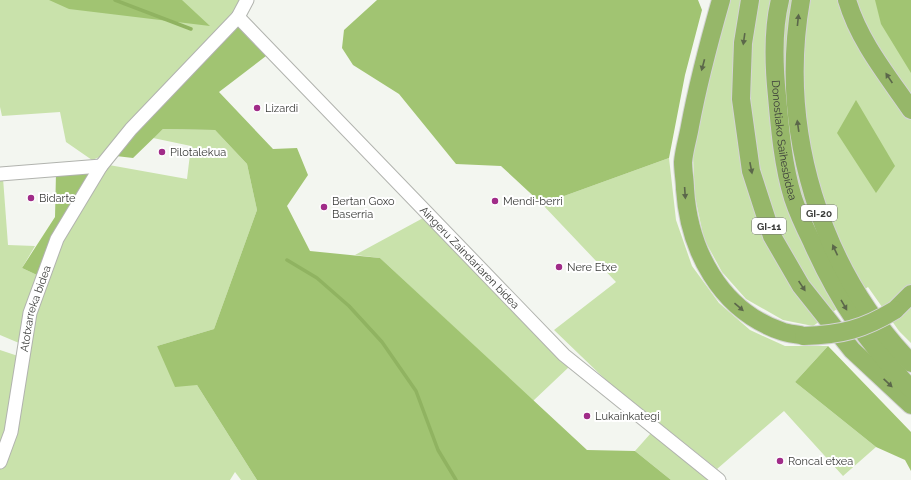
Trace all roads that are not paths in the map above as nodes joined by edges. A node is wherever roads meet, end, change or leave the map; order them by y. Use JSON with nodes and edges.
{"nodes":[{"id":1,"x":247,"y":0,"type":"edge"},
{"id":2,"x":721,"y":0,"type":"edge"},
{"id":3,"x":750,"y":0,"type":"edge"},
{"id":4,"x":780,"y":0,"type":"edge"},
{"id":5,"x":801,"y":0,"type":"edge"},
{"id":6,"x":847,"y":0,"type":"edge"},
{"id":7,"x":238,"y":17,"type":"junction"},
{"id":8,"x":911,"y":110,"type":"edge"},
{"id":9,"x":101,"y":166,"type":"junction"},
{"id":10,"x":0,"y":174,"type":"edge"},
{"id":11,"x":911,"y":294,"type":"edge"},
{"id":12,"x":911,"y":363,"type":"edge"},
{"id":13,"x":911,"y":389,"type":"edge"},
{"id":14,"x":911,"y":405,"type":"edge"},
{"id":15,"x":0,"y":462,"type":"edge"},
{"id":16,"x":719,"y":480,"type":"edge"}],
"edges":[{"from":1,"to":7,"type":"street"},
{"from":2,"to":11,"type":"highway","one_way":true,"bridge":true},
{"from":3,"to":14,"type":"highway","number":"GI-11","one_way":true},
{"from":4,"to":13,"type":"highway","name":"Donostiako Saihesbidea","number":"GI-20","one_way":true},
{"from":12,"to":5,"type":"highway","name":"Donostiako Saihesbidea","number":"GI-20","one_way":true},
{"from":8,"to":6,"type":"highway","one_way":true},
{"from":7,"to":9,"type":"street","name":"Atotxarreka bidea"},
{"from":7,"to":16,"type":"street","name":"Aingeru Zaindariaren bidea"},
{"from":9,"to":10,"type":"street"},
{"from":9,"to":15,"type":"street","name":"Atotxarreka bidea"}]}
